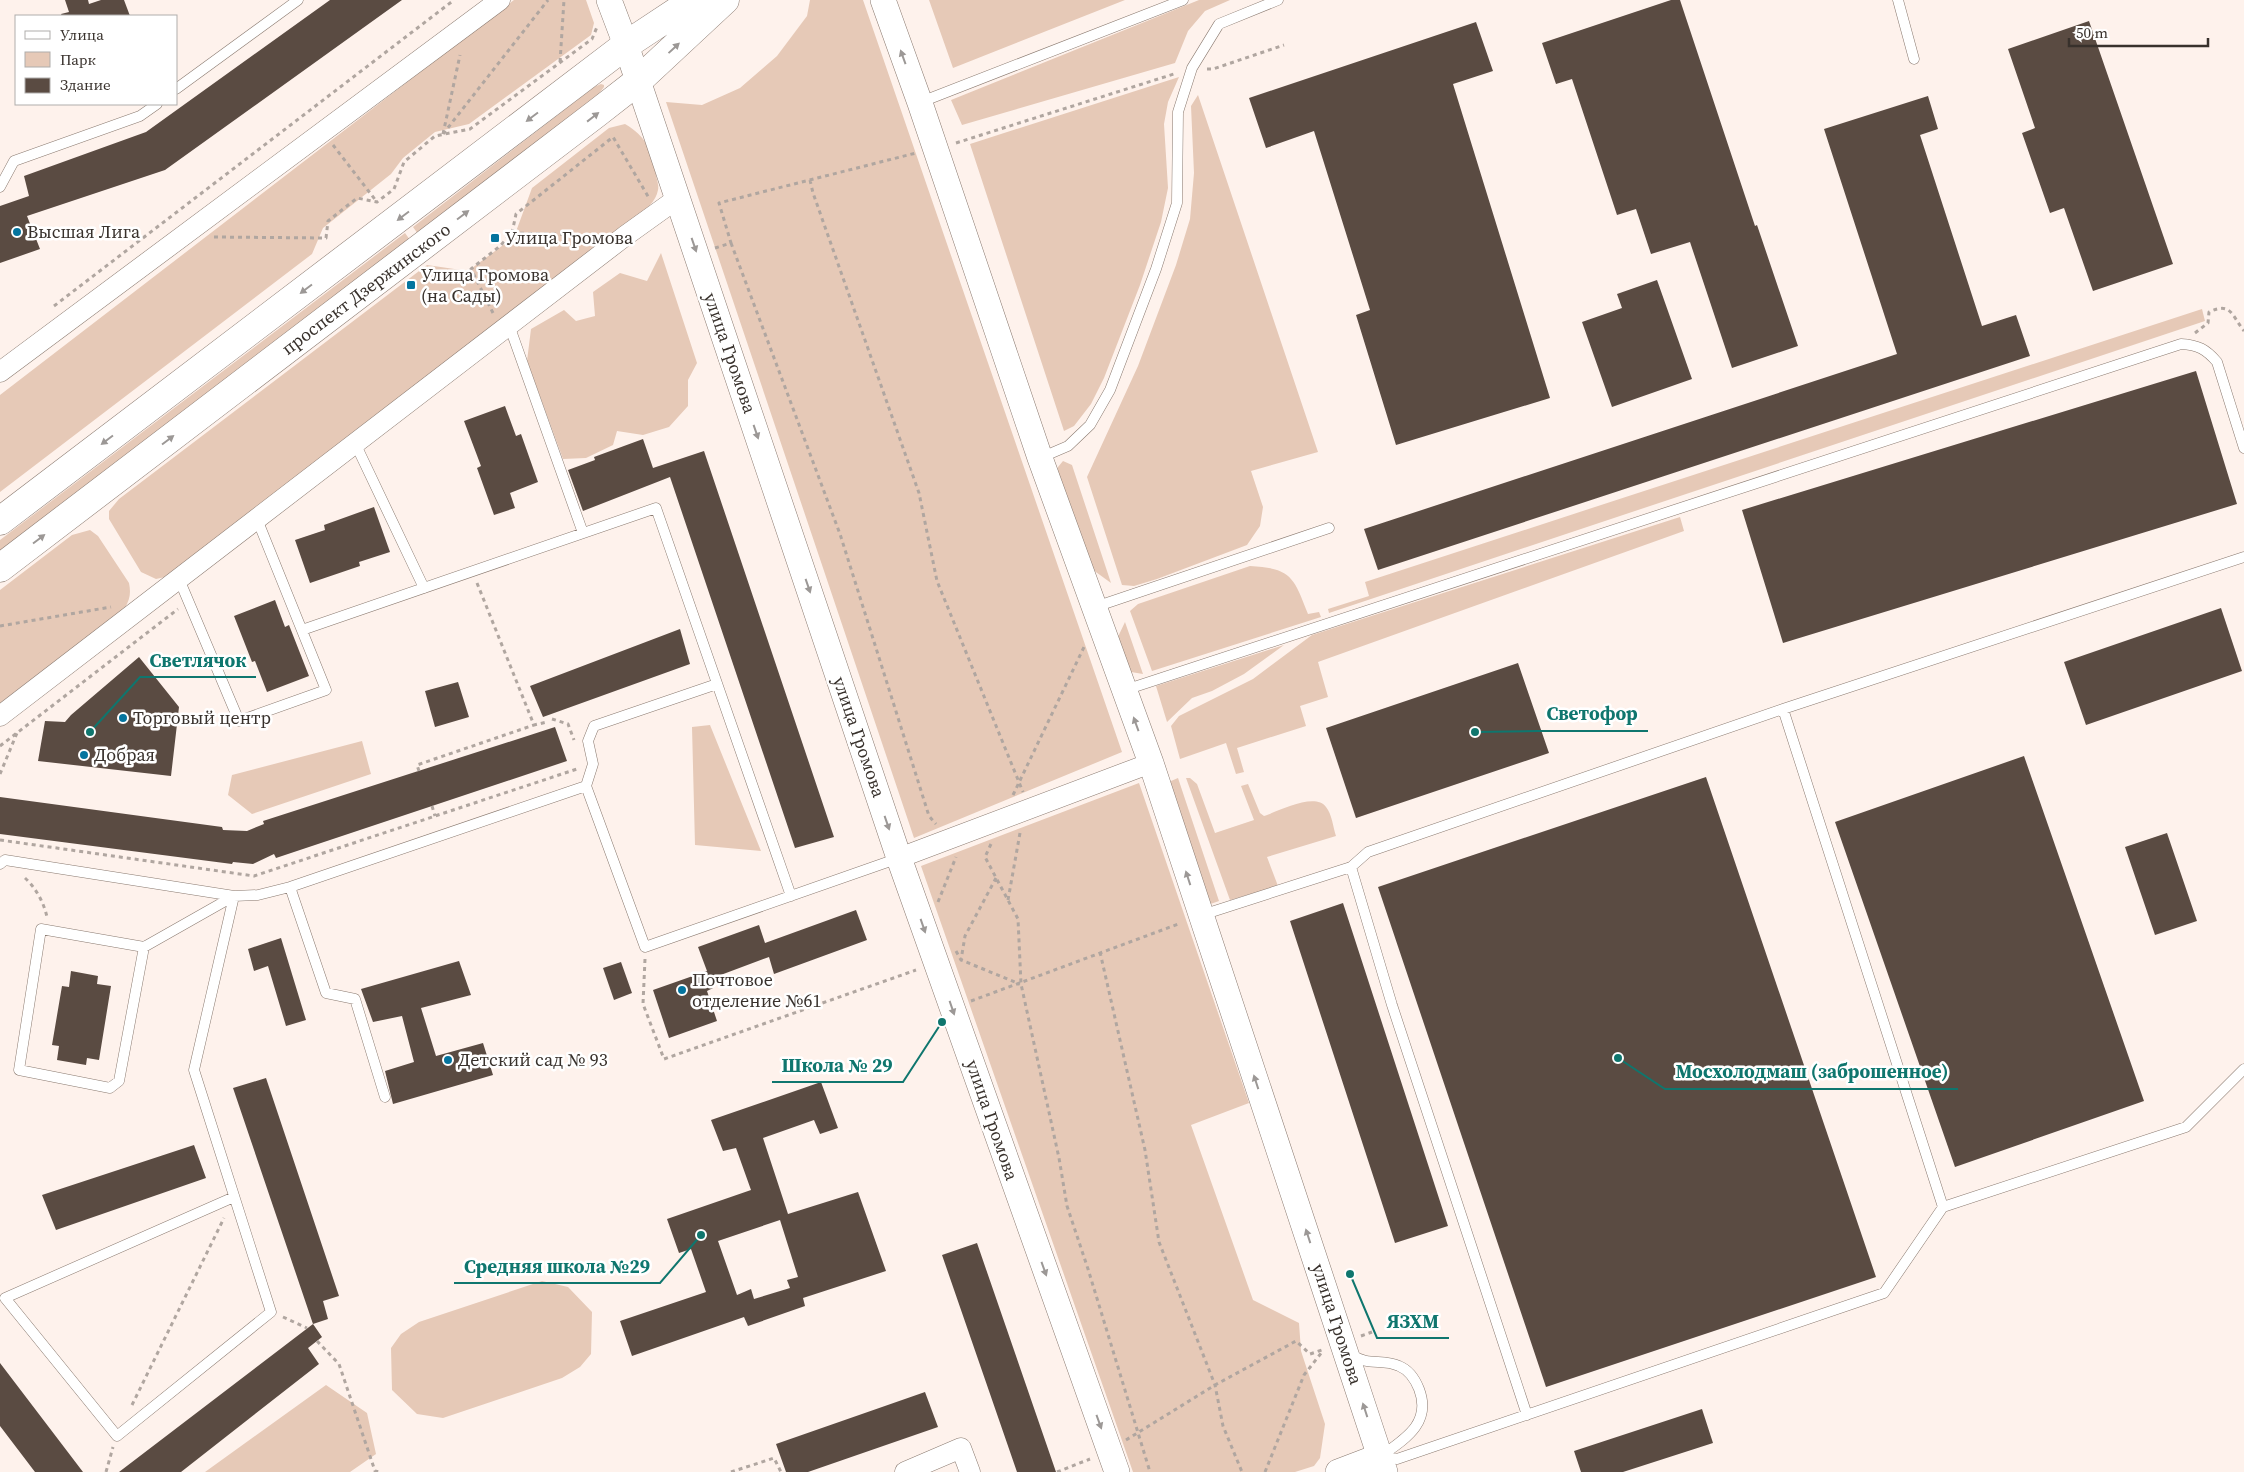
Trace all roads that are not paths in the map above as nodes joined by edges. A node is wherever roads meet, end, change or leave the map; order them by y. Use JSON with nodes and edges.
{"nodes":[{"id":1,"x":298,"y":0,"type":"edge"},
{"id":2,"x":500,"y":0,"type":"edge"},
{"id":3,"x":609,"y":0,"type":"edge"},
{"id":4,"x":694,"y":0,"type":"edge"},
{"id":5,"x":725,"y":0,"type":"edge"},
{"id":6,"x":883,"y":0,"type":"edge"},
{"id":7,"x":1183,"y":0,"type":"edge"},
{"id":8,"x":1278,"y":0,"type":"edge"},
{"id":9,"x":1898,"y":0,"type":"edge"},
{"id":10,"x":626,"y":45,"type":"junction"},
{"id":11,"x":1914,"y":59,"type":"dead end"},
{"id":12,"x":638,"y":81,"type":"junction"},
{"id":13,"x":178,"y":88,"type":"edge"},
{"id":14,"x":920,"y":103,"type":"junction"},
{"id":15,"x":156,"y":105,"type":"edge"},
{"id":16,"x":0,"y":187,"type":"edge"},
{"id":17,"x":678,"y":198,"type":"junction"},
{"id":18,"x":505,"y":328,"type":"junction"},
{"id":19,"x":0,"y":372,"type":"edge"},
{"id":20,"x":355,"y":443,"type":"junction"},
{"id":21,"x":2244,"y":448,"type":"edge"},
{"id":22,"x":1040,"y":458,"type":"junction"},
{"id":23,"x":257,"y":519,"type":"junction"},
{"id":24,"x":0,"y":521,"type":"edge"},
{"id":25,"x":1329,"y":528,"type":"dead end"},
{"id":26,"x":583,"y":533,"type":"junction"},
{"id":27,"x":2244,"y":557,"type":"edge"},
{"id":28,"x":0,"y":568,"type":"edge"},
{"id":29,"x":179,"y":579,"type":"junction"},
{"id":30,"x":424,"y":588,"type":"junction"},
{"id":31,"x":1096,"y":612,"type":"junction"},
{"id":32,"x":302,"y":630,"type":"junction"},
{"id":33,"x":717,"y":684,"type":"junction"},
{"id":34,"x":1124,"y":691,"type":"junction"},
{"id":35,"x":1783,"y":709,"type":"junction"},
{"id":36,"x":0,"y":716,"type":"edge"},
{"id":37,"x":1151,"y":763,"type":"junction"},
{"id":38,"x":586,"y":786,"type":"junction"},
{"id":39,"x":899,"y":858,"type":"junction"},
{"id":40,"x":2,"y":862,"type":"edge"},
{"id":41,"x":1351,"y":867,"type":"junction"},
{"id":42,"x":290,"y":887,"type":"junction"},
{"id":43,"x":234,"y":896,"type":"junction"},
{"id":44,"x":791,"y":896,"type":"junction"},
{"id":45,"x":1200,"y":916,"type":"junction"},
{"id":46,"x":144,"y":947,"type":"junction"},
{"id":47,"x":2244,"y":1069,"type":"edge"},
{"id":48,"x":385,"y":1097,"type":"dead end"},
{"id":49,"x":234,"y":1197,"type":"junction"},
{"id":50,"x":1943,"y":1207,"type":"junction"},
{"id":51,"x":1345,"y":1346,"type":"junction"},
{"id":52,"x":1527,"y":1415,"type":"junction"},
{"id":53,"x":1107,"y":1462,"type":"edge"},
{"id":54,"x":1382,"y":1464,"type":"edge"},
{"id":55,"x":905,"y":1472,"type":"edge"},
{"id":56,"x":970,"y":1472,"type":"edge"},
{"id":57,"x":1338,"y":1472,"type":"edge"}],
"edges":[{"from":1,"to":13,"type":"lane"},
{"from":2,"to":19,"type":"street"},
{"from":3,"to":10,"type":"street","name":"улица Громова"},
{"from":4,"to":10,"type":"main road","name":"проспект Дзержинского"},
{"from":12,"to":5,"type":"main road","name":"проспект Дзержинского","one_way":true},
{"from":14,"to":6,"type":"street","name":"улица Громова","one_way":true},
{"from":7,"to":14,"type":"lane"},
{"from":8,"to":22,"type":"lane"},
{"from":9,"to":11,"type":"lane"},
{"from":10,"to":12,"type":"street","name":"улица Громова"},
{"from":10,"to":24,"type":"main road","name":"проспект Дзержинского","one_way":true},
{"from":12,"to":17,"type":"street","name":"улица Громова"},
{"from":28,"to":12,"type":"main road","name":"проспект Дзержинского","one_way":true},
{"from":14,"to":22,"type":"street","name":"улица Громова"},
{"from":15,"to":16,"type":"lane"},
{"from":17,"to":18,"type":"street"},
{"from":17,"to":39,"type":"street","name":"улица Громова","one_way":true},
{"from":18,"to":20,"type":"street"},
{"from":18,"to":26,"type":"lane"},
{"from":20,"to":23,"type":"street"},
{"from":20,"to":30,"type":"lane"},
{"from":21,"to":34,"type":"lane"},
{"from":22,"to":31,"type":"street","name":"улица Громова"},
{"from":23,"to":29,"type":"street"},
{"from":23,"to":32,"type":"lane"},
{"from":25,"to":31,"type":"lane"},
{"from":26,"to":30,"type":"lane"},
{"from":26,"to":33,"type":"lane"},
{"from":27,"to":35,"type":"lane"},
{"from":29,"to":32,"type":"lane"},
{"from":29,"to":36,"type":"street"},
{"from":30,"to":32,"type":"lane"},
{"from":31,"to":34,"type":"street","name":"улица Громова"},
{"from":33,"to":38,"type":"lane"},
{"from":33,"to":44,"type":"lane"},
{"from":37,"to":34,"type":"street","name":"улица Громова","one_way":true},
{"from":35,"to":41,"type":"lane"},
{"from":35,"to":50,"type":"lane"},
{"from":37,"to":39,"type":"street"},
{"from":45,"to":37,"type":"street","name":"улица Громова","one_way":true},
{"from":38,"to":42,"type":"lane"},
{"from":38,"to":44,"type":"lane"},
{"from":39,"to":44,"type":"lane"},
{"from":39,"to":53,"type":"street","name":"улица Громова","one_way":true},
{"from":40,"to":43,"type":"lane"},
{"from":41,"to":45,"type":"lane"},
{"from":41,"to":52,"type":"lane"},
{"from":42,"to":43,"type":"lane"},
{"from":42,"to":48,"type":"lane"},
{"from":43,"to":46,"type":"lane"},
{"from":43,"to":49,"type":"lane"},
{"from":51,"to":45,"type":"street","name":"улица Громова","one_way":true},
{"from":46,"to":46,"type":"lane"},
{"from":47,"to":50,"type":"lane"},
{"from":49,"to":49,"type":"lane"},
{"from":50,"to":52,"type":"lane"},
{"from":54,"to":51,"type":"street","name":"улица Громова","one_way":true},
{"from":51,"to":54,"type":"lane"},
{"from":52,"to":54,"type":"lane"},
{"from":54,"to":57,"type":"street"},
{"from":55,"to":56,"type":"street"}]}
